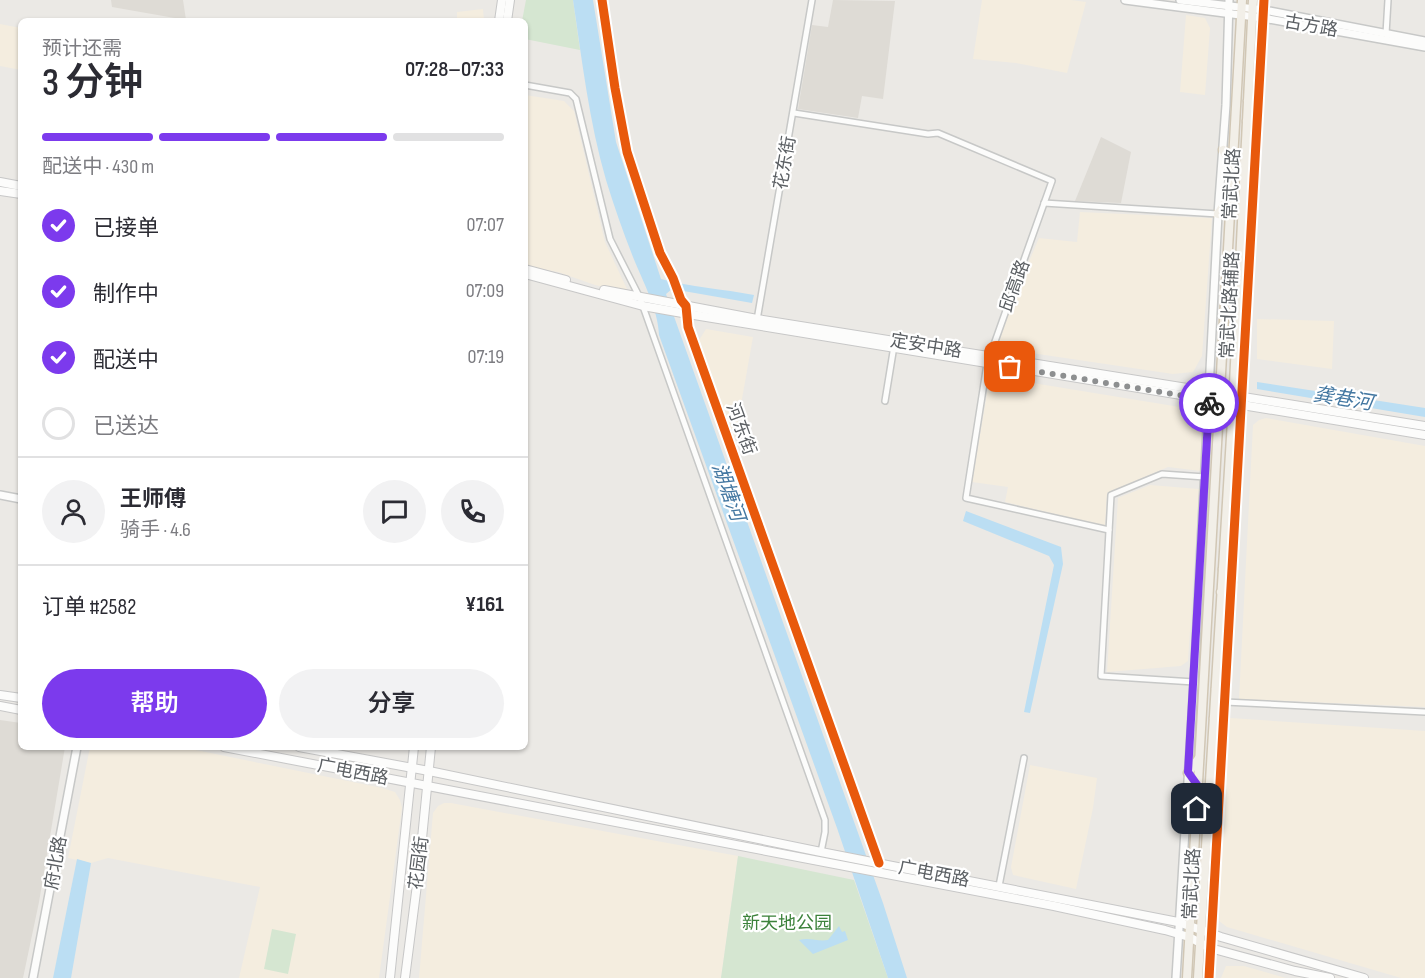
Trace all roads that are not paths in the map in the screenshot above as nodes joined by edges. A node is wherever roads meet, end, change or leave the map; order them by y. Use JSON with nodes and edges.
{"nodes":[{"id":1,"x":502,"y":0,"type":"edge"},
{"id":2,"x":510,"y":0,"type":"edge"},
{"id":3,"x":602,"y":0,"type":"edge"},
{"id":4,"x":812,"y":0,"type":"edge"},
{"id":5,"x":1125,"y":0,"type":"edge"},
{"id":6,"x":1180,"y":0,"type":"edge"},
{"id":7,"x":1264,"y":0,"type":"edge"},
{"id":8,"x":1388,"y":0,"type":"edge"},
{"id":9,"x":1229,"y":7,"type":"edge"},
{"id":10,"x":1242,"y":8,"type":"edge"},
{"id":11,"x":1253,"y":9,"type":"edge"},
{"id":12,"x":1264,"y":14,"type":"junction"},
{"id":13,"x":499,"y":18,"type":"edge"},
{"id":14,"x":507,"y":18,"type":"edge"},
{"id":15,"x":1386,"y":34,"type":"junction"},
{"id":16,"x":1425,"y":41,"type":"edge"},
{"id":17,"x":1425,"y":47,"type":"edge"},
{"id":18,"x":528,"y":86,"type":"edge"},
{"id":19,"x":1248,"y":101,"type":"junction"},
{"id":20,"x":794,"y":113,"type":"junction"},
{"id":21,"x":1257,"y":113,"type":"junction"},
{"id":22,"x":1247,"y":121,"type":"junction"},
{"id":23,"x":1223,"y":150,"type":"junction"},
{"id":24,"x":1233,"y":171,"type":"junction"},
{"id":25,"x":0,"y":182,"type":"edge"},
{"id":26,"x":18,"y":185,"type":"edge"},
{"id":27,"x":1244,"y":189,"type":"junction"},
{"id":28,"x":0,"y":191,"type":"edge"},
{"id":29,"x":18,"y":194,"type":"edge"},
{"id":30,"x":1232,"y":194,"type":"junction"},
{"id":31,"x":1252,"y":202,"type":"junction"},
{"id":32,"x":1044,"y":203,"type":"junction"},
{"id":33,"x":1242,"y":211,"type":"junction"},
{"id":34,"x":1218,"y":214,"type":"junction"},
{"id":35,"x":528,"y":270,"type":"edge"},
{"id":36,"x":528,"y":275,"type":"edge"},
{"id":37,"x":645,"y":302,"type":"junction"},
{"id":38,"x":682,"y":307,"type":"junction"},
{"id":39,"x":757,"y":322,"type":"junction"},
{"id":40,"x":895,"y":344,"type":"junction"},
{"id":41,"x":989,"y":360,"type":"junction"},
{"id":42,"x":1210,"y":396,"type":"junction"},
{"id":43,"x":1221,"y":398,"type":"junction"},
{"id":44,"x":1233,"y":400,"type":"junction"},
{"id":45,"x":885,"y":401,"type":"dead end"},
{"id":46,"x":1243,"y":401,"type":"junction"},
{"id":47,"x":1425,"y":426,"type":"edge"},
{"id":48,"x":1425,"y":435,"type":"edge"},
{"id":49,"x":1205,"y":477,"type":"junction"},
{"id":50,"x":0,"y":495,"type":"edge"},
{"id":51,"x":18,"y":498,"type":"edge"},
{"id":52,"x":1109,"y":530,"type":"junction"},
{"id":53,"x":1223,"y":569,"type":"junction"},
{"id":54,"x":1232,"y":582,"type":"junction"},
{"id":55,"x":1221,"y":592,"type":"junction"},
{"id":56,"x":1194,"y":682,"type":"junction"},
{"id":57,"x":1215,"y":688,"type":"junction"},
{"id":58,"x":0,"y":695,"type":"edge"},
{"id":59,"x":18,"y":698,"type":"edge"},
{"id":60,"x":1225,"y":702,"type":"junction"},
{"id":61,"x":0,"y":706,"type":"edge"},
{"id":62,"x":18,"y":709,"type":"edge"},
{"id":63,"x":1425,"y":712,"type":"edge"},
{"id":64,"x":1214,"y":719,"type":"junction"},
{"id":65,"x":76,"y":750,"type":"edge"},
{"id":66,"x":240,"y":750,"type":"edge"},
{"id":67,"x":315,"y":750,"type":"edge"},
{"id":68,"x":414,"y":750,"type":"edge"},
{"id":69,"x":431,"y":750,"type":"edge"},
{"id":70,"x":1024,"y":758,"type":"dead end"},
{"id":71,"x":1200,"y":758,"type":"junction"},
{"id":72,"x":413,"y":768,"type":"junction"},
{"id":73,"x":429,"y":771,"type":"junction"},
{"id":74,"x":1188,"y":772,"type":"junction"},
{"id":75,"x":411,"y":783,"type":"junction"},
{"id":76,"x":428,"y":785,"type":"junction"},
{"id":77,"x":1198,"y":786,"type":"junction"},
{"id":78,"x":821,"y":852,"type":"junction"},
{"id":79,"x":875,"y":862,"type":"junction"},
{"id":80,"x":999,"y":886,"type":"junction"},
{"id":81,"x":1178,"y":922,"type":"junction"},
{"id":82,"x":1190,"y":926,"type":"junction"},
{"id":83,"x":1201,"y":930,"type":"junction"},
{"id":84,"x":1178,"y":934,"type":"junction"},
{"id":85,"x":1211,"y":934,"type":"junction"},
{"id":86,"x":1189,"y":938,"type":"junction"},
{"id":87,"x":1200,"y":942,"type":"junction"},
{"id":88,"x":1210,"y":948,"type":"junction"},
{"id":89,"x":33,"y":978,"type":"edge"},
{"id":90,"x":390,"y":978,"type":"edge"},
{"id":91,"x":405,"y":978,"type":"edge"},
{"id":92,"x":1176,"y":978,"type":"edge"},
{"id":93,"x":1186,"y":978,"type":"edge"},
{"id":94,"x":1198,"y":978,"type":"edge"},
{"id":95,"x":1209,"y":978,"type":"edge"},
{"id":96,"x":1330,"y":978,"type":"edge"},
{"id":97,"x":1364,"y":978,"type":"edge"}],
"edges":[{"from":1,"to":13,"type":"main road"},
{"from":2,"to":14,"type":"main road"},
{"from":3,"to":38,"type":"street","name":"河东街"},
{"from":4,"to":20,"type":"street","name":"花东街"},
{"from":5,"to":9,"type":"street","name":"古方路"},
{"from":6,"to":9,"type":"street","name":"古方路"},
{"from":7,"to":12,"type":"street","name":"常武北路辅路"},
{"from":8,"to":15,"type":"street"},
{"from":9,"to":10,"type":"street","name":"古方路"},
{"from":9,"to":23,"type":"street","name":"常武北路辅路"},
{"from":10,"to":11,"type":"street","name":"古方路"},
{"from":10,"to":24,"type":"main road","name":"常武北路"},
{"from":11,"to":12,"type":"street","name":"古方路"},
{"from":11,"to":19,"type":"main road","name":"常武北路"},
{"from":12,"to":15,"type":"street","name":"古方路"},
{"from":12,"to":17,"type":"street","name":"古方路"},
{"from":12,"to":21,"type":"street","name":"常武北路辅路"},
{"from":15,"to":16,"type":"street","name":"古方路"},
{"from":18,"to":37,"type":"street"},
{"from":19,"to":21,"type":"main road"},
{"from":19,"to":22,"type":"main road","name":"常武北路"},
{"from":20,"to":32,"type":"street","name":"邱高路"},
{"from":20,"to":39,"type":"street","name":"花东街"},
{"from":21,"to":22,"type":"main road"},
{"from":21,"to":31,"type":"street","name":"常武北路辅路"},
{"from":22,"to":27,"type":"main road","name":"常武北路"},
{"from":23,"to":24,"type":"main road"},
{"from":23,"to":34,"type":"street","name":"常武北路辅路"},
{"from":24,"to":30,"type":"main road","name":"常武北路"},
{"from":25,"to":26,"type":"main road"},
{"from":27,"to":31,"type":"main road"},
{"from":27,"to":33,"type":"main road","name":"常武北路"},
{"from":28,"to":29,"type":"main road"},
{"from":30,"to":34,"type":"main road"},
{"from":30,"to":43,"type":"main road","name":"常武北路"},
{"from":31,"to":33,"type":"main road"},
{"from":31,"to":46,"type":"street","name":"常武北路辅路"},
{"from":32,"to":34,"type":"street"},
{"from":32,"to":41,"type":"street","name":"邱高路"},
{"from":33,"to":44,"type":"main road","name":"常武北路"},
{"from":34,"to":42,"type":"street","name":"常武北路辅路"},
{"from":35,"to":37,"type":"main road"},
{"from":36,"to":37,"type":"main road"},
{"from":37,"to":38,"type":"main road","name":"定安中路"},
{"from":37,"to":78,"type":"street"},
{"from":38,"to":39,"type":"main road","name":"定安中路"},
{"from":38,"to":79,"type":"street","name":"河东街"},
{"from":39,"to":40,"type":"main road","name":"定安中路"},
{"from":40,"to":41,"type":"main road","name":"定安中路"},
{"from":40,"to":45,"type":"street"},
{"from":41,"to":42,"type":"main road","name":"定安中路"},
{"from":41,"to":52,"type":"street","name":"邱高路"},
{"from":42,"to":43,"type":"main road","name":"定安中路"},
{"from":42,"to":49,"type":"street","name":"常武北路辅路"},
{"from":43,"to":44,"type":"main road","name":"定安中路"},
{"from":43,"to":71,"type":"main road","name":"常武北路"},
{"from":44,"to":46,"type":"main road","name":"定安中路"},
{"from":44,"to":53,"type":"main road","name":"常武北路"},
{"from":46,"to":47,"type":"main road","name":"定安中路"},
{"from":46,"to":48,"type":"main road","name":"定安中路"},
{"from":46,"to":54,"type":"street","name":"常武北路辅路"},
{"from":49,"to":52,"type":"street"},
{"from":49,"to":56,"type":"street","name":"常武北路辅路"},
{"from":50,"to":51,"type":"street"},
{"from":52,"to":56,"type":"street"},
{"from":53,"to":54,"type":"main road"},
{"from":53,"to":55,"type":"main road","name":"常武北路"},
{"from":54,"to":55,"type":"main road"},
{"from":54,"to":60,"type":"street","name":"常武北路辅路"},
{"from":55,"to":57,"type":"main road","name":"常武北路"},
{"from":56,"to":74,"type":"street","name":"常武北路辅路"},
{"from":57,"to":60,"type":"main road"},
{"from":57,"to":64,"type":"main road","name":"常武北路"},
{"from":58,"to":59,"type":"main road"},
{"from":60,"to":63,"type":"street"},
{"from":60,"to":64,"type":"main road"},
{"from":60,"to":85,"type":"street","name":"常武北路辅路"},
{"from":61,"to":62,"type":"main road"},
{"from":64,"to":83,"type":"main road","name":"常武北路"},
{"from":65,"to":89,"type":"street","name":"府北路"},
{"from":66,"to":75,"type":"main road","name":"广电西路"},
{"from":67,"to":72,"type":"main road","name":"广电西路"},
{"from":68,"to":72,"type":"main road","name":"花园街"},
{"from":69,"to":73,"type":"main road","name":"花园街"},
{"from":70,"to":80,"type":"street"},
{"from":71,"to":74,"type":"main road"},
{"from":71,"to":77,"type":"main road","name":"常武北路"},
{"from":72,"to":73,"type":"main road","name":"广电西路"},
{"from":72,"to":75,"type":"main road","name":"花园街"},
{"from":73,"to":76,"type":"main road","name":"花园街"},
{"from":73,"to":78,"type":"main road","name":"广电西路"},
{"from":74,"to":77,"type":"main road"},
{"from":74,"to":81,"type":"street","name":"常武北路辅路"},
{"from":75,"to":76,"type":"main road","name":"广电西路"},
{"from":75,"to":90,"type":"main road","name":"花园街"},
{"from":76,"to":84,"type":"main road","name":"广电西路"},
{"from":76,"to":91,"type":"main road","name":"花园街"},
{"from":77,"to":82,"type":"main road","name":"常武北路"},
{"from":78,"to":79,"type":"main road","name":"广电西路"},
{"from":79,"to":80,"type":"main road","name":"广电西路"},
{"from":80,"to":81,"type":"main road","name":"广电西路"},
{"from":81,"to":82,"type":"main road","name":"广电西路"},
{"from":81,"to":84,"type":"street","name":"常武北路辅路"},
{"from":82,"to":83,"type":"main road","name":"广电西路"},
{"from":82,"to":86,"type":"main road","name":"常武北路"},
{"from":83,"to":85,"type":"main road","name":"广电西路"},
{"from":83,"to":87,"type":"main road","name":"常武北路"},
{"from":84,"to":86,"type":"main road","name":"广电西路"},
{"from":84,"to":92,"type":"street"},
{"from":85,"to":88,"type":"street","name":"常武北路辅路"},
{"from":85,"to":97,"type":"main road","name":"广电西路"},
{"from":86,"to":87,"type":"main road","name":"广电西路"},
{"from":86,"to":93,"type":"main road","name":"常武北路"},
{"from":87,"to":88,"type":"main road","name":"广电西路"},
{"from":87,"to":94,"type":"main road","name":"常武北路"},
{"from":88,"to":95,"type":"street"},
{"from":88,"to":96,"type":"main road"}]}
